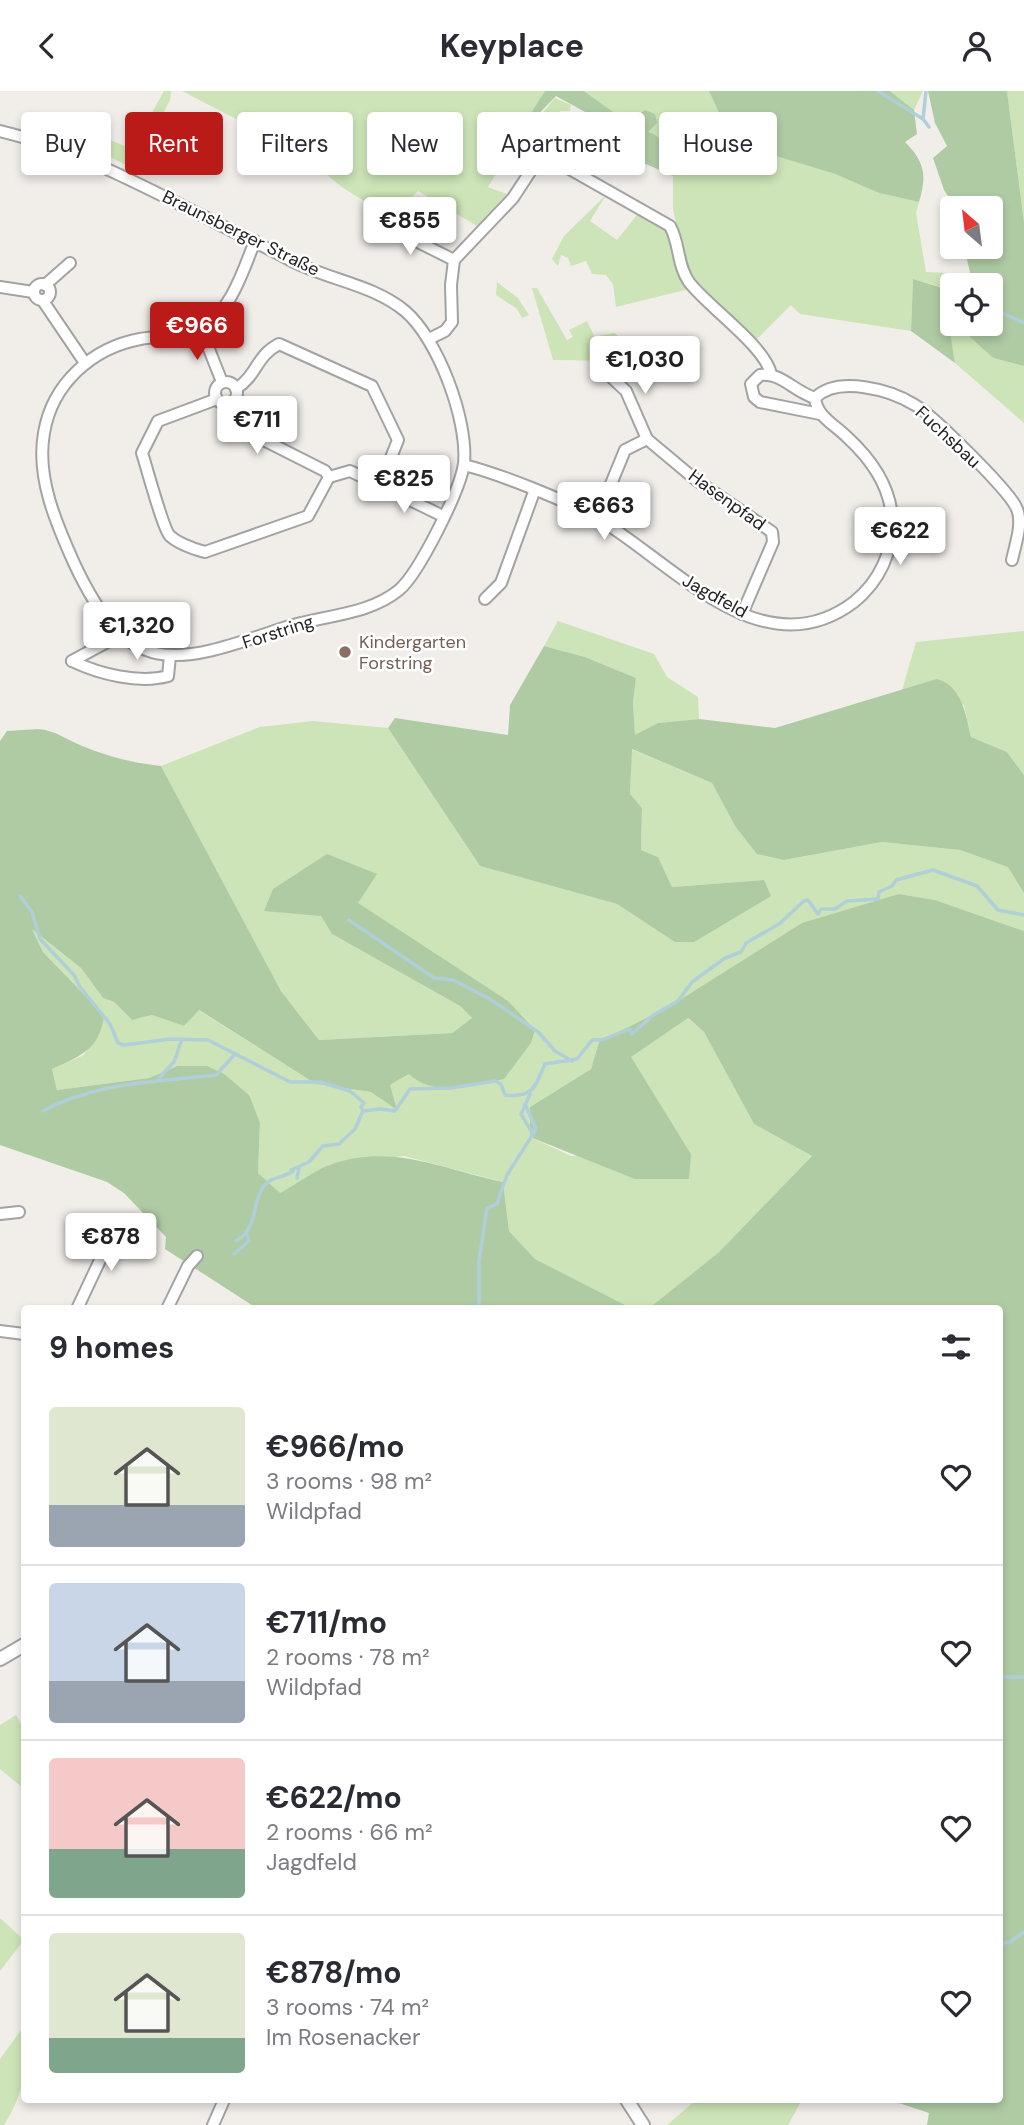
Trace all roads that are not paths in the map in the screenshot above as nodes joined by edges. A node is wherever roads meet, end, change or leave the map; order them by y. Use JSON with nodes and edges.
{"nodes":[{"id":1,"x":0,"y":131,"type":"edge"},
{"id":2,"x":380,"y":223,"type":"dead end"},
{"id":3,"x":255,"y":241,"type":"junction"},
{"id":4,"x":454,"y":260,"type":"junction"},
{"id":5,"x":70,"y":263,"type":"dead end"},
{"id":6,"x":45,"y":285,"type":"junction"},
{"id":7,"x":0,"y":287,"type":"edge"},
{"id":8,"x":33,"y":292,"type":"junction"},
{"id":9,"x":43,"y":301,"type":"junction"},
{"id":10,"x":201,"y":329,"type":"junction"},
{"id":11,"x":430,"y":338,"type":"junction"},
{"id":12,"x":85,"y":363,"type":"junction"},
{"id":13,"x":771,"y":374,"type":"junction"},
{"id":14,"x":611,"y":377,"type":"dead end"},
{"id":15,"x":222,"y":382,"type":"junction"},
{"id":16,"x":236,"y":389,"type":"junction"},
{"id":17,"x":815,"y":398,"type":"junction"},
{"id":18,"x":217,"y":399,"type":"junction"},
{"id":19,"x":230,"y":403,"type":"junction"},
{"id":20,"x":820,"y":414,"type":"junction"},
{"id":21,"x":647,"y":439,"type":"junction"},
{"id":22,"x":464,"y":465,"type":"junction"},
{"id":23,"x":329,"y":477,"type":"junction"},
{"id":24,"x":380,"y":485,"type":"junction"},
{"id":25,"x":534,"y":492,"type":"junction"},
{"id":26,"x":443,"y":516,"type":"junction"},
{"id":27,"x":597,"y":518,"type":"junction"},
{"id":28,"x":1012,"y":560,"type":"dead end"},
{"id":29,"x":485,"y":599,"type":"dead end"},
{"id":30,"x":742,"y":614,"type":"junction"},
{"id":31,"x":117,"y":631,"type":"junction"},
{"id":32,"x":170,"y":656,"type":"junction"},
{"id":33,"x":19,"y":1212,"type":"dead end"},
{"id":34,"x":0,"y":1214,"type":"edge"},
{"id":35,"x":117,"y":1224,"type":"dead end"},
{"id":36,"x":197,"y":1256,"type":"dead end"},
{"id":37,"x":79,"y":1305,"type":"edge"},
{"id":38,"x":169,"y":1305,"type":"edge"},
{"id":39,"x":0,"y":1331,"type":"edge"},
{"id":40,"x":21,"y":1334,"type":"edge"},
{"id":41,"x":21,"y":1647,"type":"edge"},
{"id":42,"x":0,"y":1660,"type":"edge"},
{"id":43,"x":223,"y":2103,"type":"edge"},
{"id":44,"x":629,"y":2103,"type":"edge"},
{"id":45,"x":213,"y":2125,"type":"edge"},
{"id":46,"x":643,"y":2125,"type":"edge"}],
"edges":[{"from":1,"to":3,"type":"street","name":"Braunsberger Straße"},
{"from":2,"to":4,"type":"street"},
{"from":3,"to":10,"type":"street"},
{"from":3,"to":11,"type":"street","name":"Braunsberger Straße"},
{"from":4,"to":11,"type":"street"},
{"from":4,"to":13,"type":"street"},
{"from":5,"to":6,"type":"street"},
{"from":6,"to":8,"type":"street"},
{"from":6,"to":9,"type":"street"},
{"from":7,"to":8,"type":"street"},
{"from":8,"to":9,"type":"street"},
{"from":9,"to":12,"type":"street"},
{"from":10,"to":12,"type":"street","name":"Forstring"},
{"from":10,"to":15,"type":"street"},
{"from":11,"to":22,"type":"street"},
{"from":12,"to":31,"type":"street","name":"Forstring"},
{"from":13,"to":17,"type":"street"},
{"from":13,"to":20,"type":"street","name":"Jagdfeld"},
{"from":14,"to":21,"type":"street","name":"Hasenpfad"},
{"from":15,"to":16,"type":"street"},
{"from":15,"to":18,"type":"street"},
{"from":16,"to":19,"type":"street"},
{"from":16,"to":24,"type":"street"},
{"from":17,"to":20,"type":"street"},
{"from":17,"to":28,"type":"street","name":"Fuchsbau"},
{"from":18,"to":19,"type":"street"},
{"from":18,"to":23,"type":"street"},
{"from":19,"to":23,"type":"street"},
{"from":20,"to":30,"type":"street","name":"Jagdfeld"},
{"from":21,"to":27,"type":"street"},
{"from":21,"to":30,"type":"street","name":"Hasenpfad"},
{"from":22,"to":25,"type":"street","name":"Jagdfeld"},
{"from":22,"to":26,"type":"street","name":"Forstring"},
{"from":23,"to":24,"type":"street"},
{"from":24,"to":26,"type":"street"},
{"from":25,"to":27,"type":"street","name":"Jagdfeld"},
{"from":25,"to":29,"type":"street"},
{"from":26,"to":32,"type":"street","name":"Forstring"},
{"from":27,"to":30,"type":"street","name":"Jagdfeld"},
{"from":31,"to":32,"type":"street","name":"Forstring"},
{"from":31,"to":32,"type":"street"},
{"from":33,"to":34,"type":"street"},
{"from":35,"to":37,"type":"street"},
{"from":36,"to":38,"type":"street"},
{"from":39,"to":40,"type":"street"},
{"from":41,"to":42,"type":"street"},
{"from":43,"to":45,"type":"street"},
{"from":44,"to":46,"type":"street"}]}
